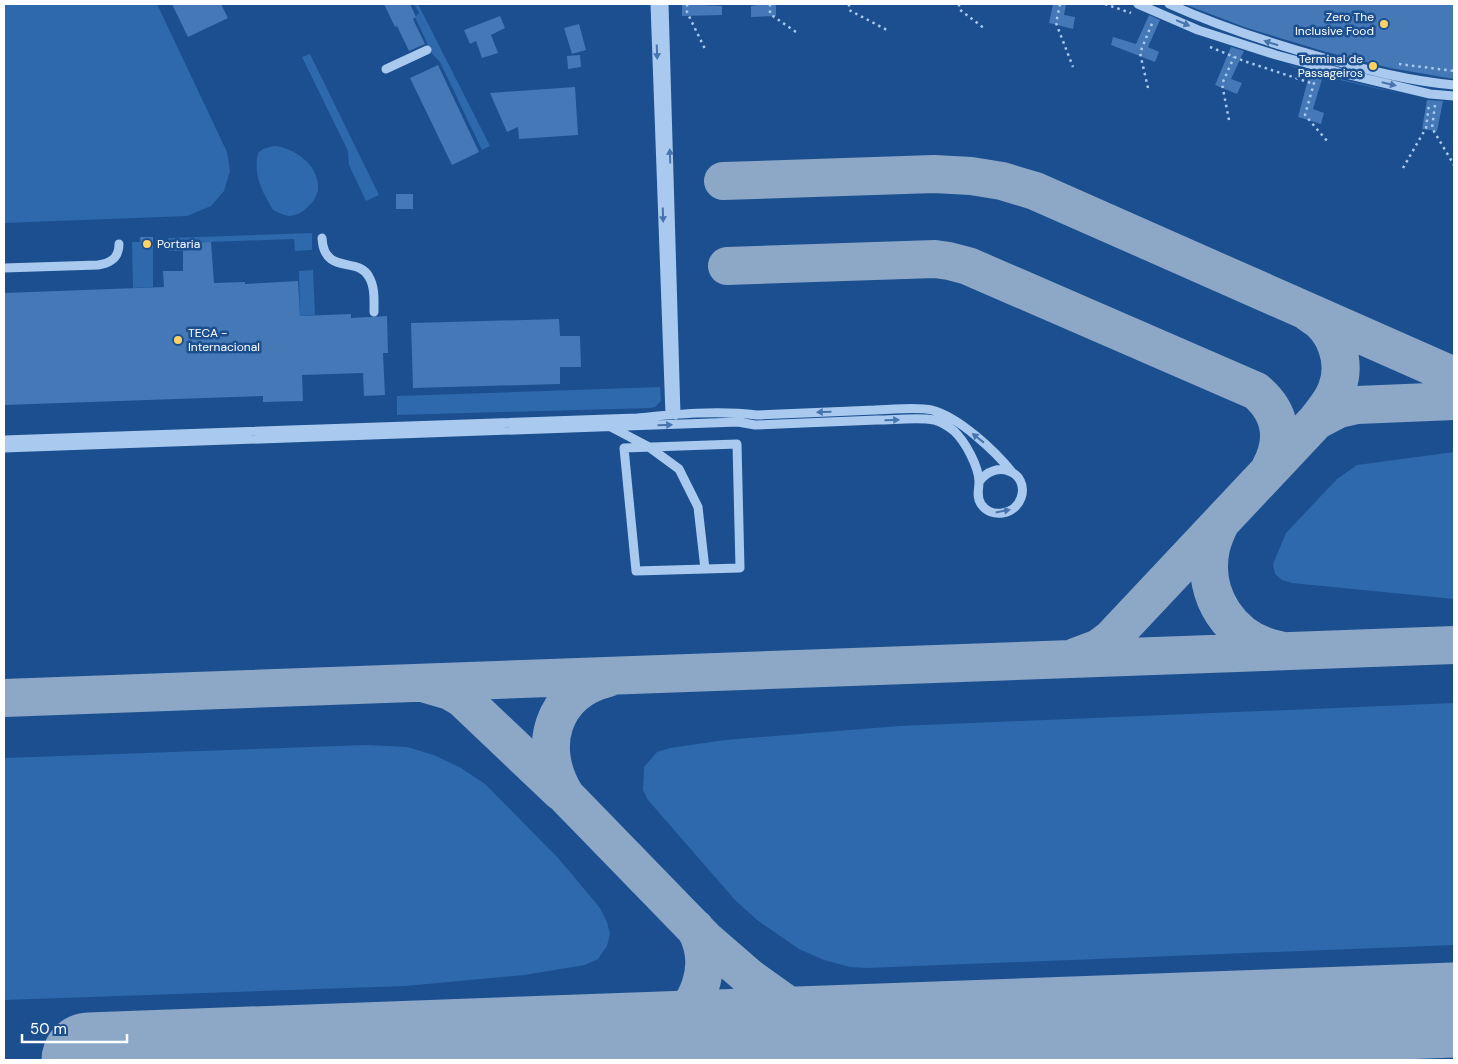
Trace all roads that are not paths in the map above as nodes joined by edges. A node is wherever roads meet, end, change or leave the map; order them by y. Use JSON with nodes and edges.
{"nodes":[{"id":1,"x":655,"y":4,"type":"edge"},
{"id":2,"x":664,"y":4,"type":"edge"},
{"id":3,"x":1138,"y":4,"type":"edge"},
{"id":4,"x":1169,"y":4,"type":"edge"},
{"id":5,"x":426,"y":50,"type":"dead end"},
{"id":6,"x":386,"y":69,"type":"dead end"},
{"id":7,"x":1454,"y":85,"type":"edge"},
{"id":8,"x":1454,"y":96,"type":"edge"},
{"id":9,"x":322,"y":238,"type":"dead end"},
{"id":10,"x":118,"y":244,"type":"dead end"},
{"id":11,"x":4,"y":268,"type":"edge"},
{"id":12,"x":374,"y":312,"type":"dead end"},
{"id":13,"x":673,"y":415,"type":"junction"},
{"id":14,"x":610,"y":427,"type":"junction"},
{"id":15,"x":4,"y":440,"type":"edge"},
{"id":16,"x":649,"y":447,"type":"junction"},
{"id":17,"x":4,"y":448,"type":"edge"},
{"id":18,"x":1012,"y":472,"type":"junction"},
{"id":19,"x":979,"y":482,"type":"junction"},
{"id":20,"x":704,"y":569,"type":"junction"}],
"edges":[{"from":1,"to":13,"type":"lane","one_way":true},
{"from":13,"to":2,"type":"lane","one_way":true},
{"from":3,"to":8,"type":"lane","one_way":true},
{"from":7,"to":4,"type":"lane","one_way":true},
{"from":5,"to":6,"type":"lane"},
{"from":9,"to":12,"type":"lane"},
{"from":10,"to":11,"type":"lane"},
{"from":13,"to":15,"type":"lane"},
{"from":18,"to":13,"type":"lane","one_way":true},
{"from":14,"to":16,"type":"lane"},
{"from":14,"to":17,"type":"lane"},
{"from":14,"to":19,"type":"lane","one_way":true},
{"from":16,"to":20,"type":"lane"},
{"from":16,"to":20,"type":"lane"},
{"from":16,"to":20,"type":"lane"},
{"from":18,"to":19,"type":"lane"},
{"from":19,"to":18,"type":"lane","one_way":true}]}
